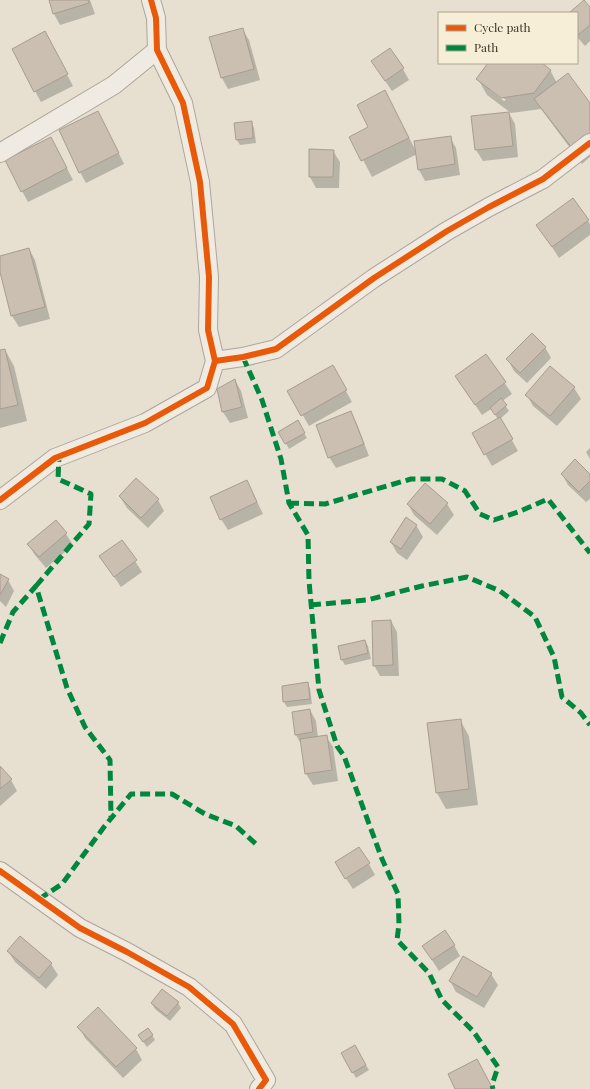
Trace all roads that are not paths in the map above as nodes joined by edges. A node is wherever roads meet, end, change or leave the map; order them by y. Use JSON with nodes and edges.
{"nodes":[{"id":1,"x":151,"y":0,"type":"edge"},
{"id":2,"x":157,"y":50,"type":"junction"},
{"id":3,"x":590,"y":143,"type":"edge"},
{"id":4,"x":0,"y":153,"type":"edge"},
{"id":5,"x":215,"y":361,"type":"junction"},
{"id":6,"x":0,"y":500,"type":"edge"},
{"id":7,"x":0,"y":872,"type":"edge"},
{"id":8,"x":259,"y":1089,"type":"edge"}],
"edges":[{"from":1,"to":2,"type":"street"},
{"from":2,"to":4,"type":"street"},
{"from":2,"to":5,"type":"street"},
{"from":3,"to":5,"type":"street"},
{"from":5,"to":6,"type":"street"},
{"from":7,"to":8,"type":"street"}]}
